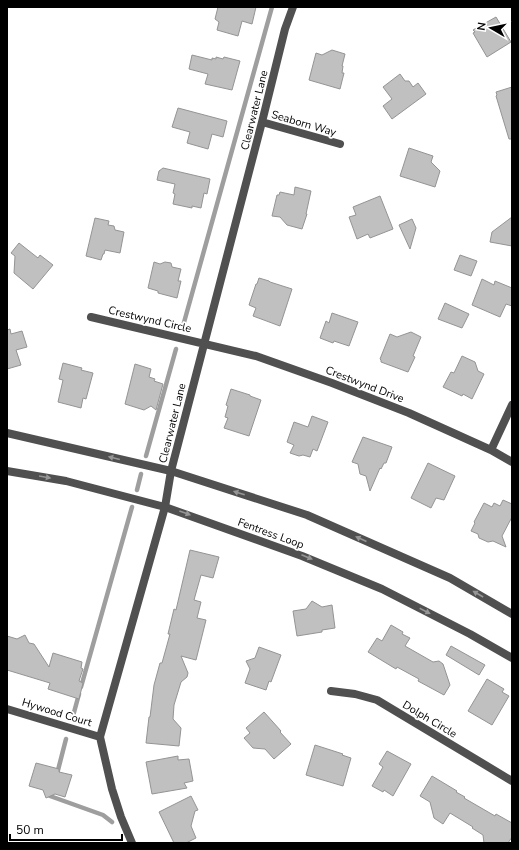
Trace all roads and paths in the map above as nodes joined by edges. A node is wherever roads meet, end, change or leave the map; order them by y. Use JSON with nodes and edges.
{"nodes":[{"id":1,"x":293,"y":7,"type":"edge"},
{"id":2,"x":262,"y":122,"type":"junction"},
{"id":3,"x":340,"y":144,"type":"dead end"},
{"id":4,"x":91,"y":317,"type":"dead end"},
{"id":5,"x":204,"y":343,"type":"junction"},
{"id":6,"x":512,"y":405,"type":"edge"},
{"id":7,"x":7,"y":433,"type":"edge"},
{"id":8,"x":491,"y":450,"type":"junction"},
{"id":9,"x":512,"y":462,"type":"edge"},
{"id":10,"x":7,"y":471,"type":"edge"},
{"id":11,"x":171,"y":472,"type":"junction"},
{"id":12,"x":165,"y":507,"type":"junction"},
{"id":13,"x":512,"y":614,"type":"edge"},
{"id":14,"x":512,"y":658,"type":"edge"},
{"id":15,"x":331,"y":691,"type":"dead end"},
{"id":16,"x":7,"y":709,"type":"edge"},
{"id":17,"x":100,"y":736,"type":"junction"},
{"id":18,"x":512,"y":781,"type":"edge"},
{"id":19,"x":132,"y":843,"type":"edge"}],
"edges":[{"from":1,"to":2,"type":"street","name":"Clearwater Lane"},
{"from":2,"to":3,"type":"street","name":"Seaborn Way"},
{"from":2,"to":5,"type":"street","name":"Clearwater Lane"},
{"from":4,"to":5,"type":"street","name":"Crestwynd Circle"},
{"from":5,"to":8,"type":"street","name":"Crestwynd Drive"},
{"from":5,"to":11,"type":"street","name":"Clearwater Lane"},
{"from":6,"to":8,"type":"street"},
{"from":11,"to":7,"type":"street","one_way":true},
{"from":8,"to":9,"type":"street","name":"Crestwynd Drive"},
{"from":10,"to":12,"type":"street","name":"Fentress Loop","one_way":true},
{"from":11,"to":12,"type":"street","name":"Clearwater Lane"},
{"from":13,"to":11,"type":"street","one_way":true},
{"from":12,"to":14,"type":"street","name":"Fentress Loop","one_way":true},
{"from":12,"to":17,"type":"street","name":"Clearwater Lane"},
{"from":15,"to":18,"type":"street","name":"Dolph Circle"},
{"from":16,"to":17,"type":"street","name":"Hywood Court"},
{"from":17,"to":19,"type":"street","name":"Clearwater Lane"}]}
